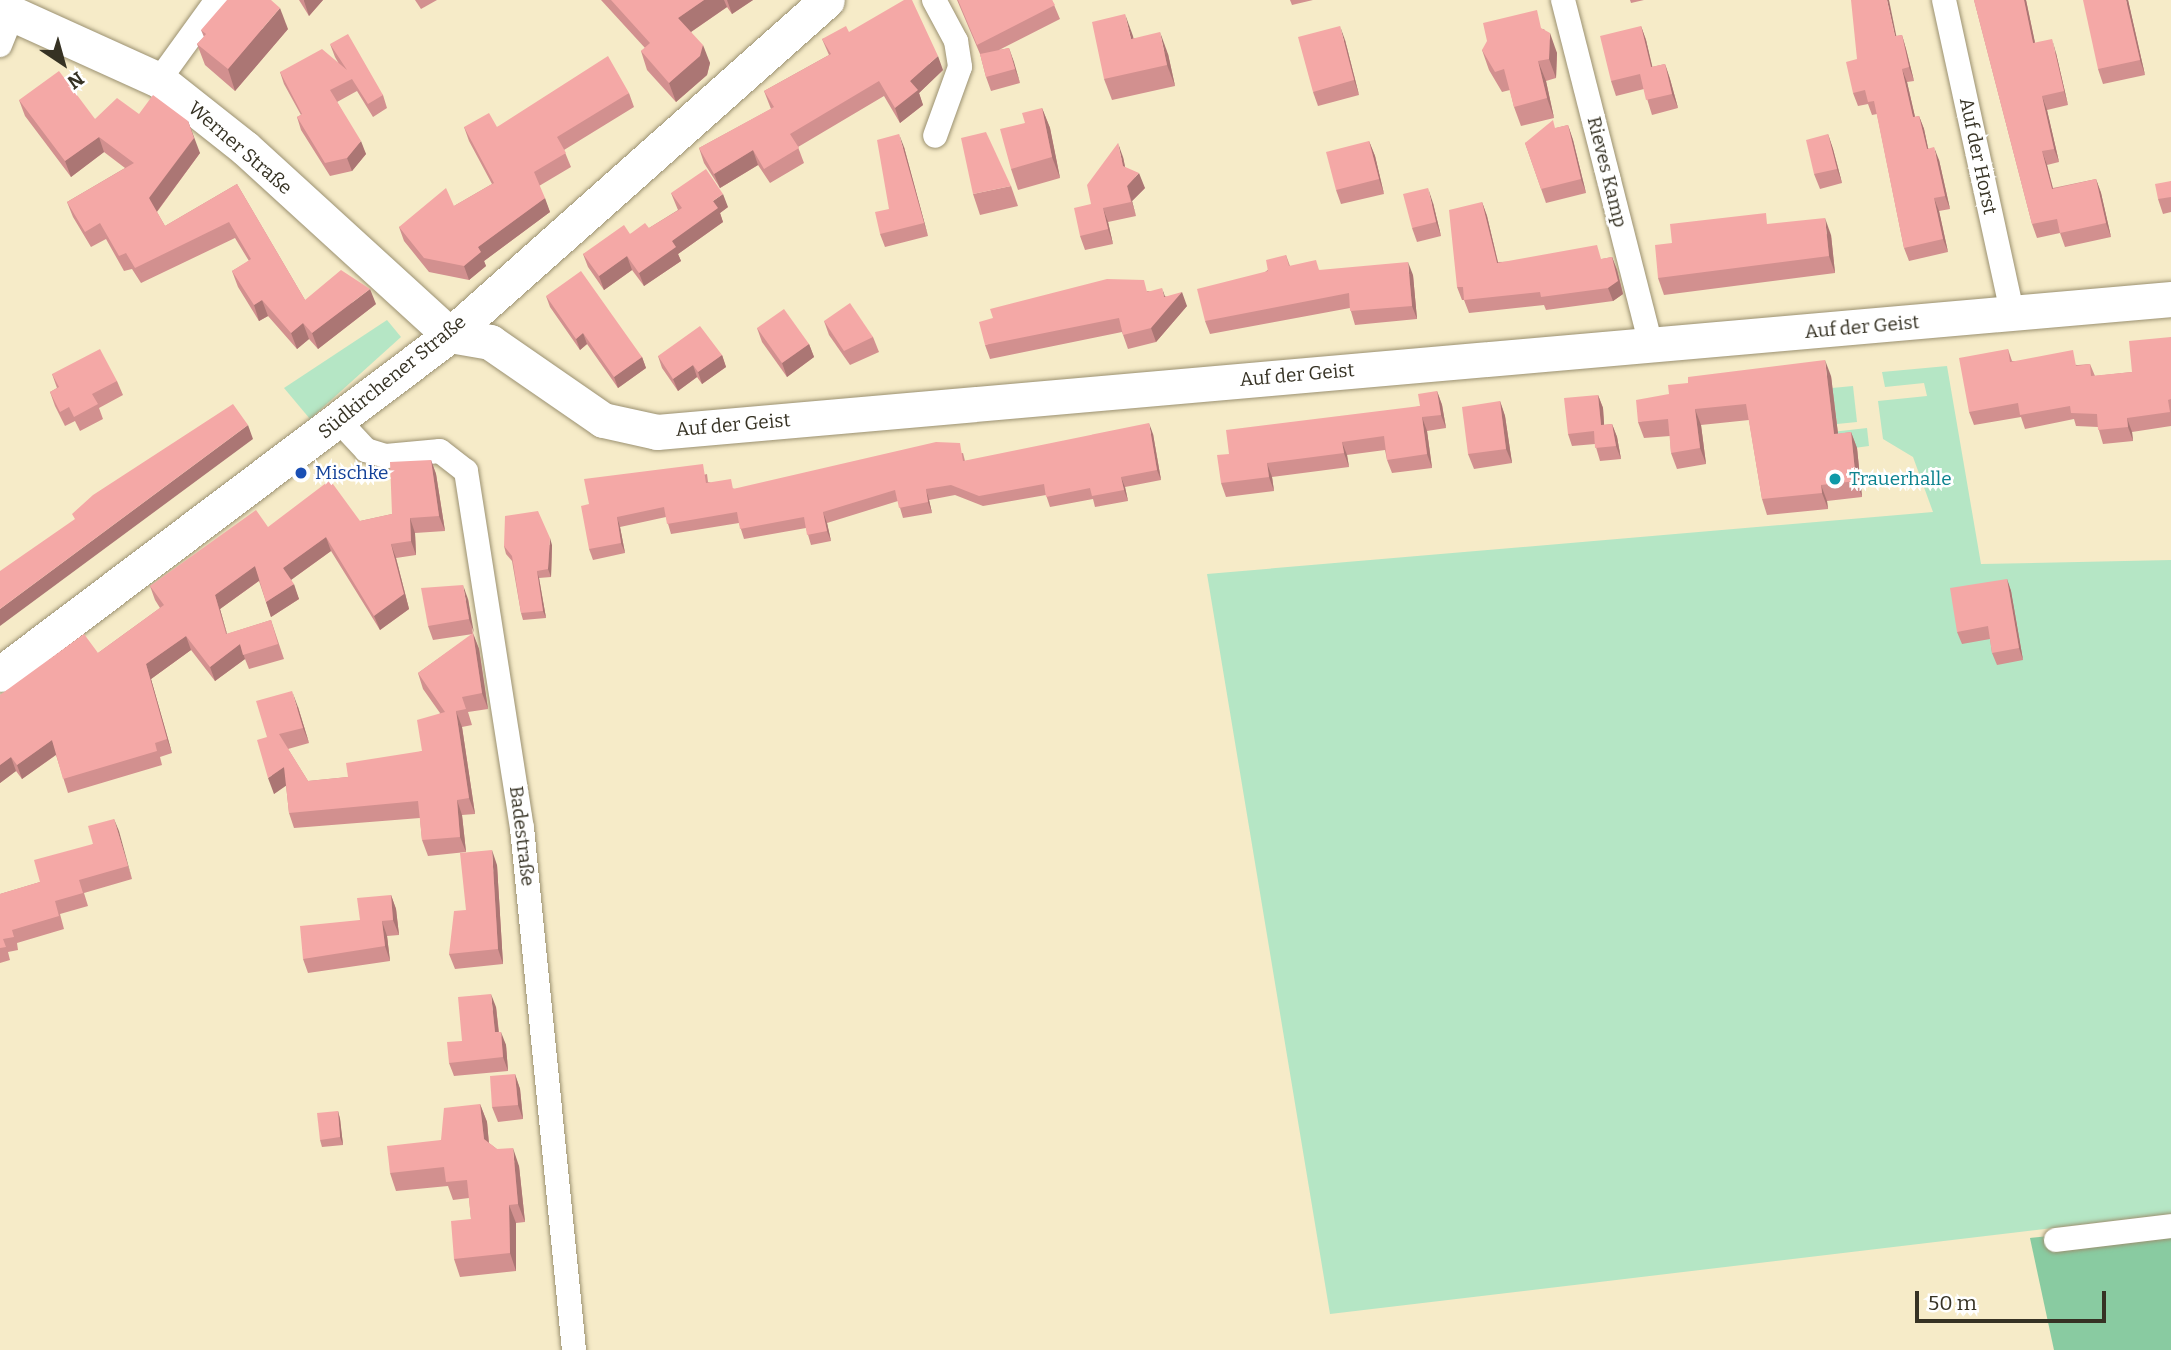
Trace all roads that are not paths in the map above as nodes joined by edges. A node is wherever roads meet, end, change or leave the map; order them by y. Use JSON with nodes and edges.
{"nodes":[{"id":1,"x":217,"y":0,"type":"edge"},
{"id":2,"x":934,"y":0,"type":"edge"},
{"id":3,"x":1563,"y":0,"type":"edge"},
{"id":4,"x":1944,"y":0,"type":"edge"},
{"id":5,"x":820,"y":2,"type":"edge"},
{"id":6,"x":7,"y":10,"type":"edge"},
{"id":7,"x":0,"y":46,"type":"edge"},
{"id":8,"x":159,"y":80,"type":"junction"},
{"id":9,"x":935,"y":136,"type":"dead end"},
{"id":10,"x":2171,"y":299,"type":"edge"},
{"id":11,"x":2012,"y":313,"type":"junction"},
{"id":12,"x":450,"y":335,"type":"junction"},
{"id":13,"x":1651,"y":344,"type":"junction"},
{"id":14,"x":339,"y":421,"type":"junction"},
{"id":15,"x":0,"y":674,"type":"edge"},
{"id":16,"x":2171,"y":1226,"type":"edge"},
{"id":17,"x":2056,"y":1240,"type":"dead end"},
{"id":18,"x":574,"y":1350,"type":"edge"}],
"edges":[{"from":1,"to":8,"type":"street"},
{"from":2,"to":9,"type":"street"},
{"from":3,"to":13,"type":"street","name":"Rieves Kamp"},
{"from":4,"to":11,"type":"street","name":"Auf der Horst"},
{"from":5,"to":12,"type":"street","name":"Südkirchener Straße"},
{"from":6,"to":7,"type":"street"},
{"from":6,"to":8,"type":"street","name":"Werner Straße"},
{"from":8,"to":12,"type":"street","name":"Werner Straße"},
{"from":10,"to":11,"type":"street","name":"Auf der Geist"},
{"from":11,"to":13,"type":"street","name":"Auf der Geist"},
{"from":12,"to":13,"type":"street","name":"Auf der Geist"},
{"from":12,"to":14,"type":"street","name":"Südkirchener Straße"},
{"from":14,"to":15,"type":"street","name":"Südkirchener Straße"},
{"from":14,"to":18,"type":"street","name":"Badestraße"},
{"from":16,"to":17,"type":"street"}]}
